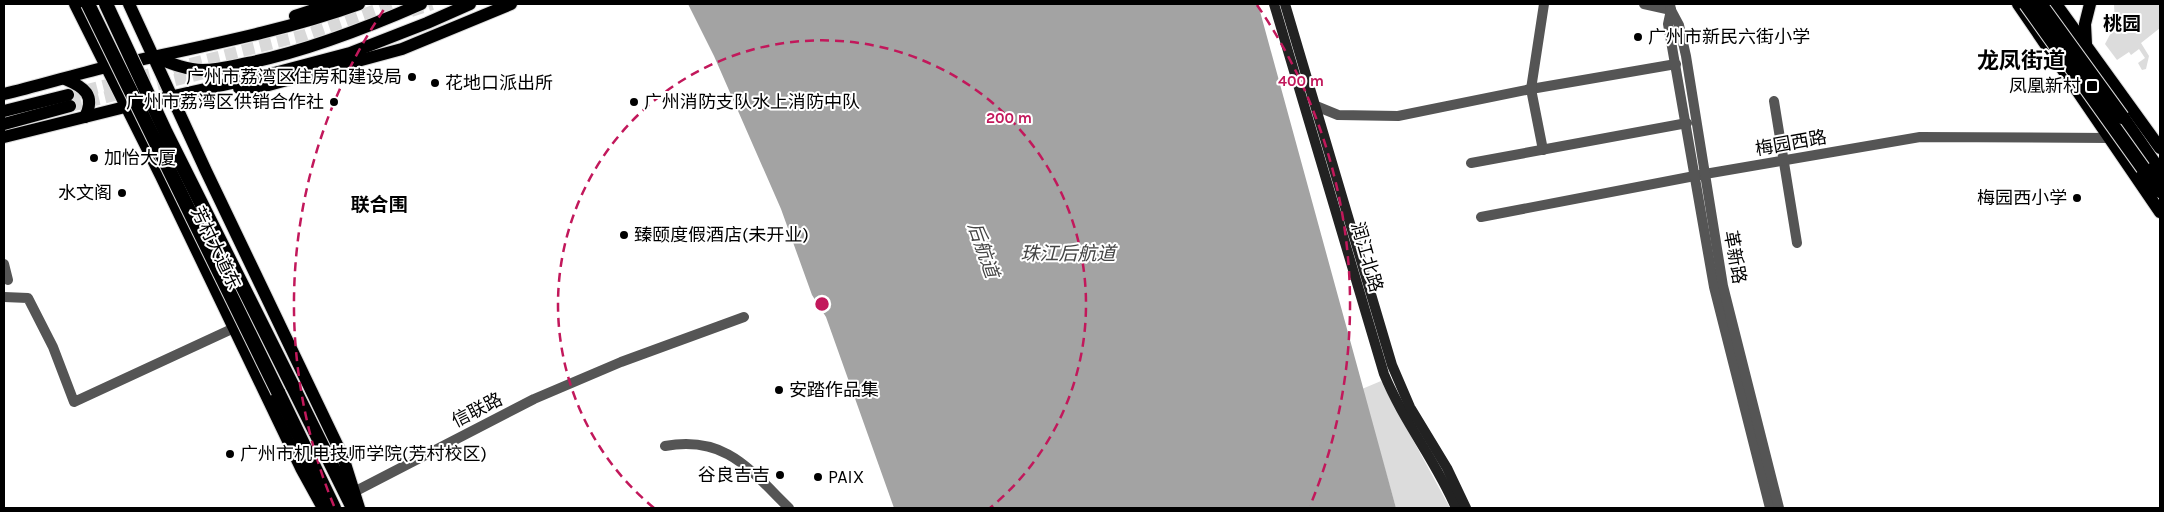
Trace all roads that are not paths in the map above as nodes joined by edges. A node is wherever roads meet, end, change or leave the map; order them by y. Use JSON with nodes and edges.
{"nodes":[{"id":1,"x":74,"y":4,"type":"edge"},
{"id":2,"x":88,"y":4,"type":"edge"},
{"id":3,"x":106,"y":4,"type":"edge"},
{"id":4,"x":129,"y":4,"type":"edge"},
{"id":5,"x":332,"y":4,"type":"edge"},
{"id":6,"x":359,"y":4,"type":"edge"},
{"id":7,"x":421,"y":4,"type":"tunnel mouth"},
{"id":8,"x":470,"y":4,"type":"edge"},
{"id":9,"x":511,"y":4,"type":"edge"},
{"id":10,"x":1274,"y":4,"type":"edge"},
{"id":11,"x":1285,"y":4,"type":"edge"},
{"id":12,"x":1544,"y":4,"type":"edge"},
{"id":13,"x":1644,"y":4,"type":"edge"},
{"id":14,"x":2018,"y":4,"type":"edge"},
{"id":15,"x":2026,"y":4,"type":"edge"},
{"id":16,"x":2040,"y":4,"type":"edge"},
{"id":17,"x":2045,"y":4,"type":"edge"},
{"id":18,"x":2056,"y":4,"type":"edge"},
{"id":19,"x":2090,"y":4,"type":"edge"},
{"id":20,"x":1671,"y":7,"type":"edge"},
{"id":21,"x":2033,"y":26,"type":"junction"},
{"id":22,"x":2087,"y":47,"type":"junction"},
{"id":23,"x":155,"y":57,"type":"junction"},
{"id":24,"x":2056,"y":60,"type":"junction"},
{"id":25,"x":1676,"y":64,"type":"junction"},
{"id":26,"x":105,"y":68,"type":"junction"},
{"id":27,"x":2102,"y":68,"type":"junction"},
{"id":28,"x":65,"y":78,"type":"junction"},
{"id":29,"x":2072,"y":83,"type":"junction"},
{"id":30,"x":209,"y":88,"type":"junction"},
{"id":31,"x":1531,"y":89,"type":"junction"},
{"id":32,"x":4,"y":94,"type":"edge"},
{"id":33,"x":172,"y":97,"type":"junction"},
{"id":34,"x":1774,"y":101,"type":"dead end"},
{"id":35,"x":1316,"y":106,"type":"junction"},
{"id":36,"x":126,"y":107,"type":"junction"},
{"id":37,"x":4,"y":111,"type":"edge"},
{"id":38,"x":85,"y":117,"type":"junction"},
{"id":39,"x":1686,"y":123,"type":"junction"},
{"id":40,"x":4,"y":124,"type":"edge"},
{"id":41,"x":4,"y":137,"type":"edge"},
{"id":42,"x":2109,"y":138,"type":"junction"},
{"id":43,"x":2160,"y":148,"type":"edge"},
{"id":44,"x":1543,"y":150,"type":"junction"},
{"id":45,"x":1784,"y":161,"type":"junction"},
{"id":46,"x":1471,"y":163,"type":"dead end"},
{"id":47,"x":206,"y":171,"type":"junction"},
{"id":48,"x":2160,"y":172,"type":"edge"},
{"id":49,"x":1700,"y":176,"type":"junction"},
{"id":50,"x":167,"y":190,"type":"junction"},
{"id":51,"x":2160,"y":191,"type":"edge"},
{"id":52,"x":2160,"y":212,"type":"edge"},
{"id":53,"x":1481,"y":217,"type":"dead end"},
{"id":54,"x":1797,"y":243,"type":"dead end"},
{"id":55,"x":4,"y":264,"type":"edge"},
{"id":56,"x":8,"y":280,"type":"dead end"},
{"id":57,"x":4,"y":297,"type":"edge"},
{"id":58,"x":744,"y":317,"type":"dead end"},
{"id":59,"x":234,"y":328,"type":"junction"},
{"id":60,"x":666,"y":446,"type":"dead end"},
{"id":61,"x":354,"y":492,"type":"junction"},
{"id":62,"x":323,"y":508,"type":"edge"},
{"id":63,"x":334,"y":508,"type":"edge"},
{"id":64,"x":353,"y":508,"type":"edge"},
{"id":65,"x":359,"y":508,"type":"edge"},
{"id":66,"x":789,"y":508,"type":"edge"},
{"id":67,"x":1456,"y":508,"type":"edge"},
{"id":68,"x":1466,"y":508,"type":"edge"},
{"id":69,"x":1770,"y":508,"type":"edge"},
{"id":70,"x":1779,"y":508,"type":"edge"}],
"edges":[{"from":1,"to":26,"type":"main road","name":"芳村大道东"},
{"from":2,"to":63,"type":"highway","name":"芳村大道东","bridge":true},
{"from":3,"to":64,"type":"highway","name":"芳村大道东","bridge":true},
{"from":4,"to":23,"type":"main road","name":"芳村大道东"},
{"from":5,"to":23,"type":"main road"},
{"from":6,"to":23,"type":"main road"},
{"from":7,"to":23,"type":"main road"},
{"from":8,"to":30,"type":"main road"},
{"from":9,"to":30,"type":"main road"},
{"from":10,"to":67,"type":"main road","name":"润江北路"},
{"from":11,"to":35,"type":"main road","name":"润江北路"},
{"from":12,"to":31,"type":"street"},
{"from":13,"to":20,"type":"street"},
{"from":14,"to":21,"type":"main road"},
{"from":15,"to":51,"type":"highway","bridge":true},
{"from":16,"to":48,"type":"highway","bridge":true},
{"from":17,"to":21,"type":"main road"},
{"from":18,"to":22,"type":"main road"},
{"from":19,"to":22,"type":"main road"},
{"from":20,"to":25,"type":"street","name":"革新路"},
{"from":20,"to":49,"type":"street","name":"革新路"},
{"from":21,"to":24,"type":"main road"},
{"from":22,"to":24,"type":"main road"},
{"from":22,"to":27,"type":"main road"},
{"from":23,"to":26,"type":"main road"},
{"from":23,"to":33,"type":"main road","name":"芳村大道东"},
{"from":24,"to":29,"type":"main road"},
{"from":25,"to":31,"type":"street"},
{"from":25,"to":39,"type":"street","name":"革新路"},
{"from":26,"to":28,"type":"main road"},
{"from":26,"to":36,"type":"main road","name":"芳村大道东"},
{"from":27,"to":29,"type":"main road"},
{"from":27,"to":43,"type":"main road"},
{"from":28,"to":32,"type":"main road"},
{"from":28,"to":38,"type":"main road"},
{"from":29,"to":42,"type":"main road"},
{"from":30,"to":33,"type":"main road"},
{"from":31,"to":35,"type":"street"},
{"from":31,"to":44,"type":"street"},
{"from":33,"to":36,"type":"main road"},
{"from":33,"to":47,"type":"main road","name":"芳村大道东"},
{"from":34,"to":45,"type":"street"},
{"from":35,"to":68,"type":"main road","name":"润江北路"},
{"from":36,"to":38,"type":"main road"},
{"from":36,"to":50,"type":"main road","name":"芳村大道东"},
{"from":37,"to":40,"type":"main road"},
{"from":38,"to":41,"type":"main road"},
{"from":39,"to":44,"type":"street"},
{"from":39,"to":49,"type":"street","name":"革新路"},
{"from":42,"to":45,"type":"street","name":"梅园西路"},
{"from":42,"to":52,"type":"main road"},
{"from":44,"to":46,"type":"street"},
{"from":45,"to":49,"type":"street","name":"梅园西路"},
{"from":45,"to":54,"type":"street"},
{"from":47,"to":50,"type":"main road"},
{"from":47,"to":61,"type":"main road","name":"芳村大道东"},
{"from":49,"to":53,"type":"street","name":"梅园西路"},
{"from":49,"to":69,"type":"street","name":"革新路"},
{"from":49,"to":70,"type":"street","name":"革新路"},
{"from":50,"to":59,"type":"main road","name":"芳村大道东"},
{"from":55,"to":56,"type":"street"},
{"from":57,"to":59,"type":"street"},
{"from":58,"to":61,"type":"street","name":"信联路"},
{"from":59,"to":62,"type":"main road","name":"芳村大道东"},
{"from":60,"to":66,"type":"street"},
{"from":61,"to":65,"type":"main road","name":"芳村大道东"}]}
